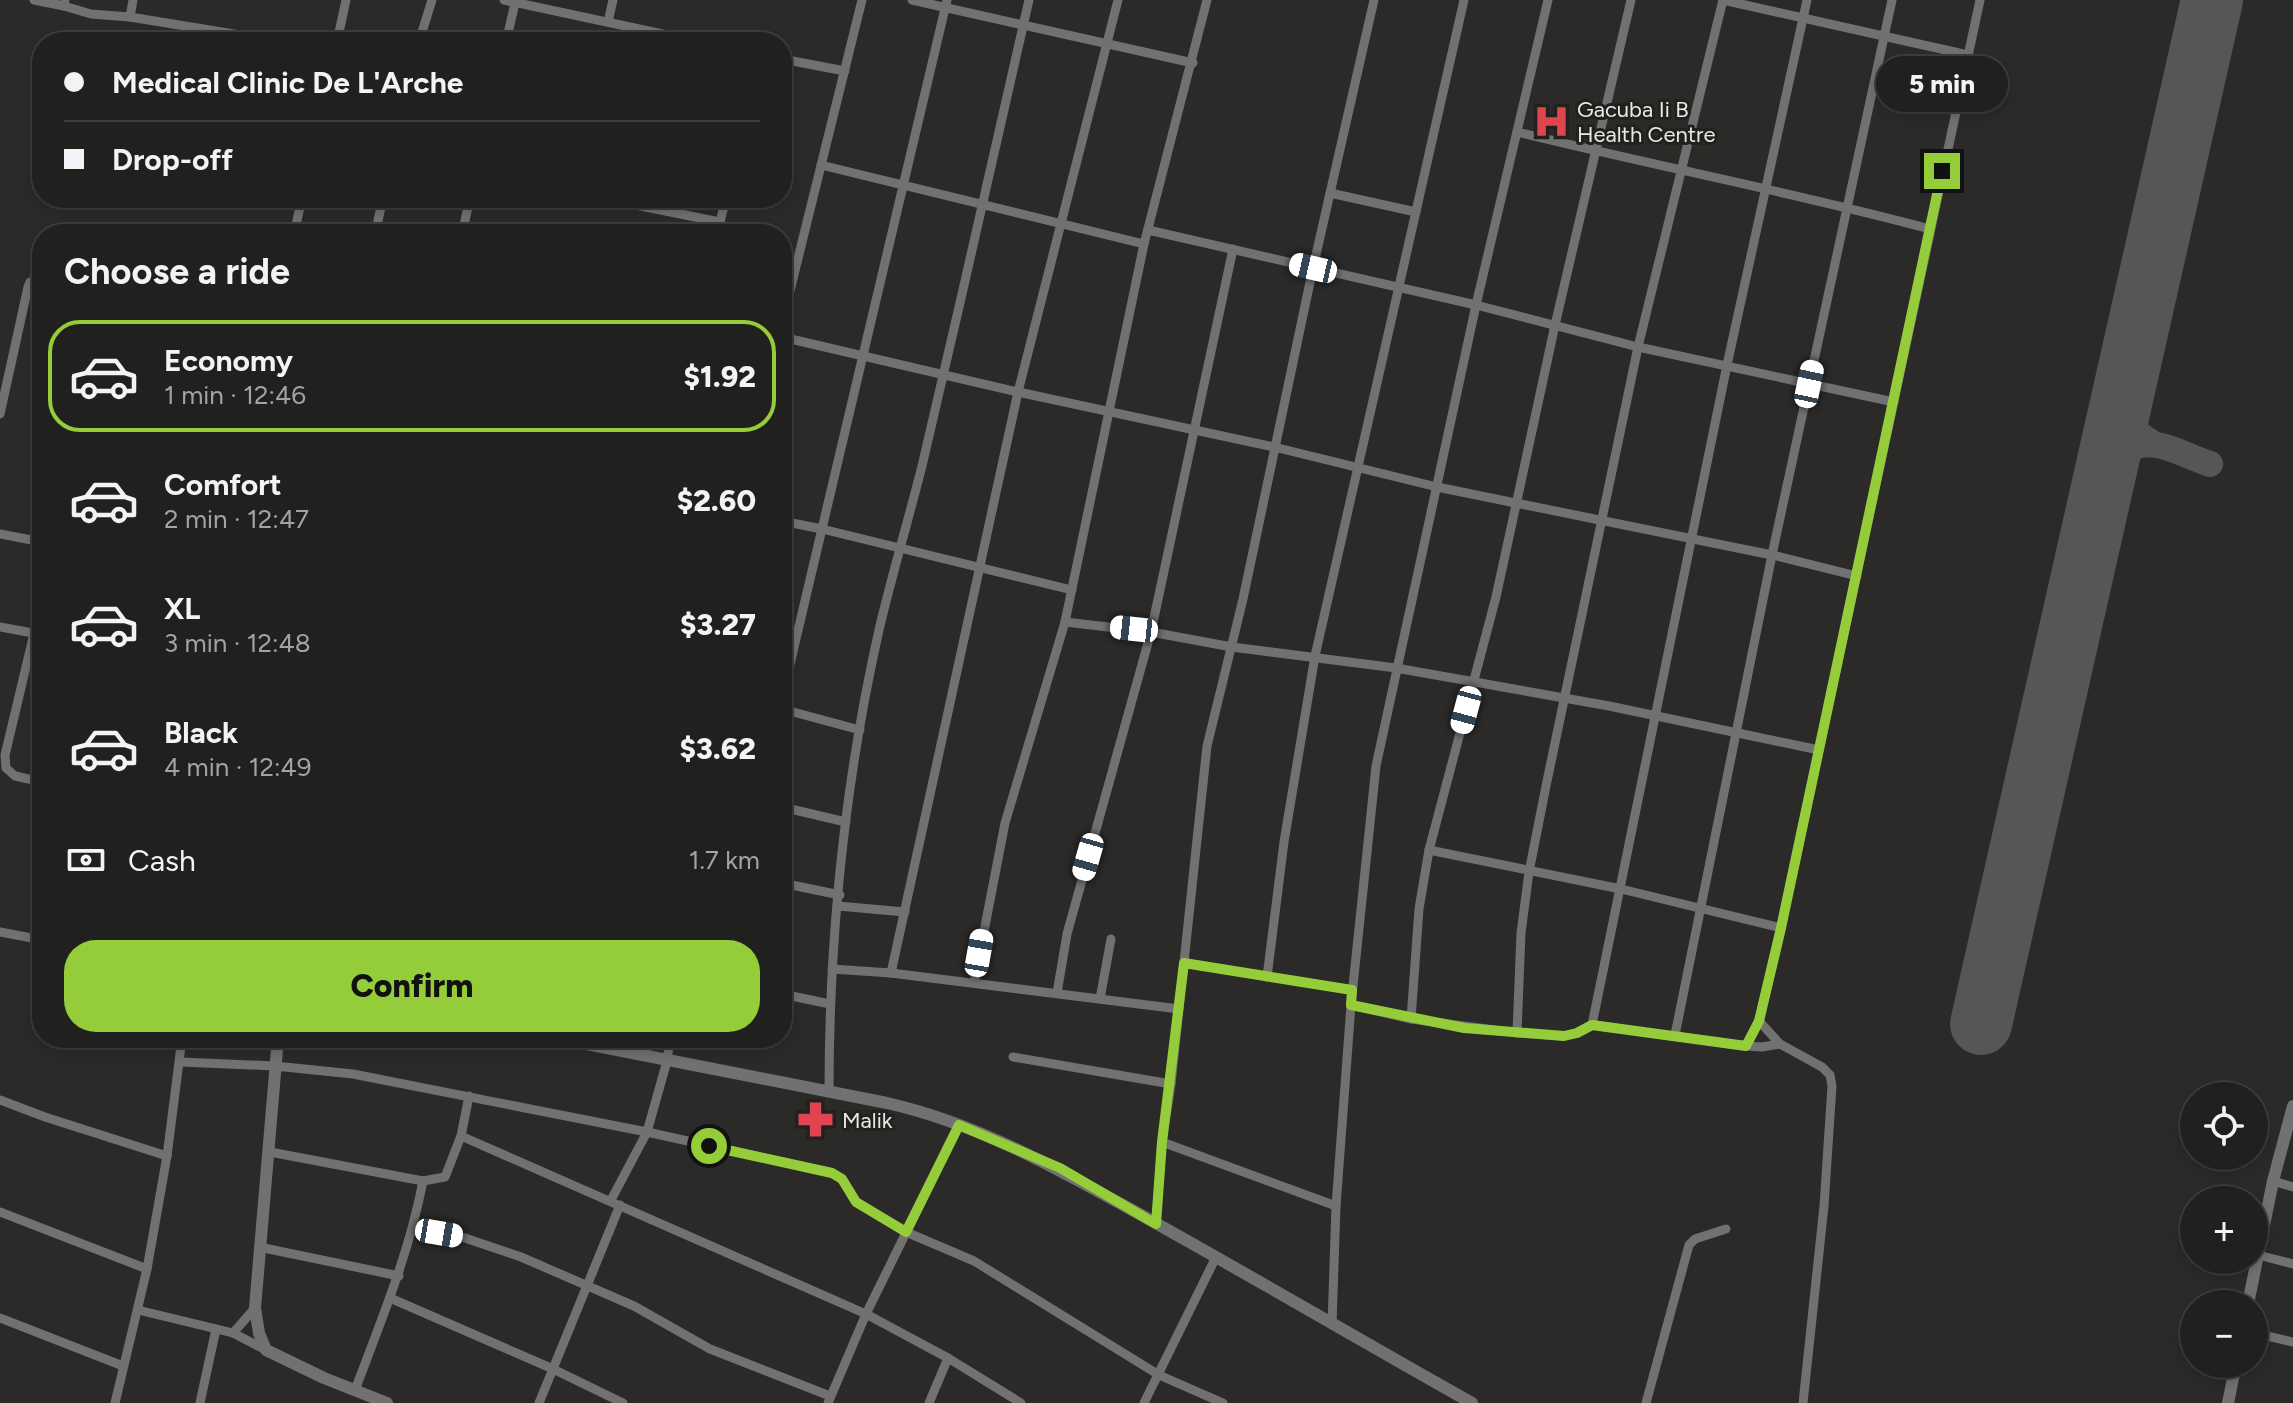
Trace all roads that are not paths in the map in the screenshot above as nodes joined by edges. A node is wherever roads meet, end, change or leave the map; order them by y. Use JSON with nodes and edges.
{"nodes":[{"id":1,"x":34,"y":0,"type":"edge"},
{"id":2,"x":133,"y":0,"type":"edge"},
{"id":3,"x":346,"y":0,"type":"edge"},
{"id":4,"x":432,"y":0,"type":"edge"},
{"id":5,"x":504,"y":0,"type":"edge"},
{"id":6,"x":613,"y":0,"type":"edge"},
{"id":7,"x":862,"y":0,"type":"edge"},
{"id":8,"x":912,"y":0,"type":"edge"},
{"id":9,"x":1029,"y":0,"type":"edge"},
{"id":10,"x":1118,"y":0,"type":"edge"},
{"id":11,"x":1207,"y":0,"type":"edge"},
{"id":12,"x":1374,"y":0,"type":"edge"},
{"id":13,"x":1464,"y":0,"type":"edge"},
{"id":14,"x":1548,"y":0,"type":"edge"},
{"id":15,"x":1631,"y":0,"type":"edge"},
{"id":16,"x":1723,"y":0,"type":"edge"},
{"id":17,"x":1807,"y":0,"type":"edge"},
{"id":18,"x":1892,"y":0,"type":"edge"},
{"id":19,"x":1980,"y":0,"type":"edge"},
{"id":20,"x":65,"y":3,"type":"edge"},
{"id":21,"x":515,"y":3,"type":"junction"},
{"id":22,"x":946,"y":4,"type":"edge"},
{"id":23,"x":130,"y":17,"type":"junction"},
{"id":24,"x":1803,"y":18,"type":"junction"},
{"id":25,"x":608,"y":22,"type":"junction"},
{"id":26,"x":1023,"y":26,"type":"junction"},
{"id":27,"x":222,"y":32,"type":"edge"},
{"id":28,"x":339,"y":32,"type":"edge"},
{"id":29,"x":422,"y":32,"type":"edge"},
{"id":30,"x":508,"y":32,"type":"edge"},
{"id":31,"x":654,"y":32,"type":"edge"},
{"id":32,"x":1884,"y":35,"type":"junction"},
{"id":33,"x":1107,"y":44,"type":"junction"},
{"id":34,"x":1968,"y":55,"type":"junction"},
{"id":35,"x":792,"y":61,"type":"edge"},
{"id":36,"x":1193,"y":63,"type":"junction"},
{"id":37,"x":845,"y":71,"type":"junction"},
{"id":38,"x":1517,"y":132,"type":"junction"},
{"id":39,"x":1597,"y":152,"type":"junction"},
{"id":40,"x":821,"y":165,"type":"junction"},
{"id":41,"x":1681,"y":171,"type":"junction"},
{"id":42,"x":902,"y":185,"type":"junction"},
{"id":43,"x":1766,"y":188,"type":"junction"},
{"id":44,"x":1330,"y":193,"type":"junction"},
{"id":45,"x":982,"y":205,"type":"junction"},
{"id":46,"x":1846,"y":206,"type":"junction"},
{"id":47,"x":651,"y":208,"type":"edge"},
{"id":48,"x":724,"y":208,"type":"edge"},
{"id":49,"x":1416,"y":212,"type":"junction"},
{"id":50,"x":720,"y":222,"type":"joint"},
{"id":51,"x":1062,"y":225,"type":"junction"},
{"id":52,"x":1930,"y":229,"type":"junction"},
{"id":53,"x":1148,"y":230,"type":"junction"},
{"id":54,"x":1144,"y":244,"type":"junction"},
{"id":55,"x":1233,"y":249,"type":"junction"},
{"id":56,"x":792,"y":263,"type":"edge"},
{"id":57,"x":1313,"y":268,"type":"junction"},
{"id":58,"x":32,"y":282,"type":"edge"},
{"id":59,"x":1399,"y":288,"type":"junction"},
{"id":60,"x":1476,"y":305,"type":"junction"},
{"id":61,"x":1555,"y":325,"type":"junction"},
{"id":62,"x":792,"y":339,"type":"edge"},
{"id":63,"x":1638,"y":347,"type":"junction"},
{"id":64,"x":862,"y":356,"type":"junction"},
{"id":65,"x":1727,"y":365,"type":"junction"},
{"id":66,"x":942,"y":375,"type":"junction"},
{"id":67,"x":1809,"y":384,"type":"junction"},
{"id":68,"x":1018,"y":392,"type":"junction"},
{"id":69,"x":1894,"y":402,"type":"junction"},
{"id":70,"x":1110,"y":412,"type":"junction"},
{"id":71,"x":0,"y":414,"type":"edge"},
{"id":72,"x":1194,"y":430,"type":"junction"},
{"id":73,"x":1274,"y":447,"type":"junction"},
{"id":74,"x":1357,"y":467,"type":"junction"},
{"id":75,"x":1437,"y":487,"type":"junction"},
{"id":76,"x":1517,"y":504,"type":"junction"},
{"id":77,"x":1601,"y":520,"type":"junction"},
{"id":78,"x":792,"y":523,"type":"edge"},
{"id":79,"x":822,"y":529,"type":"junction"},
{"id":80,"x":0,"y":534,"type":"edge"},
{"id":81,"x":32,"y":540,"type":"edge"},
{"id":82,"x":1692,"y":541,"type":"junction"},
{"id":83,"x":900,"y":549,"type":"junction"},
{"id":84,"x":1772,"y":555,"type":"junction"},
{"id":85,"x":979,"y":567,"type":"junction"},
{"id":86,"x":1857,"y":576,"type":"junction"},
{"id":87,"x":1072,"y":590,"type":"junction"},
{"id":88,"x":1065,"y":622,"type":"junction"},
{"id":89,"x":0,"y":627,"type":"edge"},
{"id":90,"x":1151,"y":632,"type":"junction"},
{"id":91,"x":32,"y":633,"type":"edge"},
{"id":92,"x":32,"y":637,"type":"edge"},
{"id":93,"x":1232,"y":647,"type":"junction"},
{"id":94,"x":792,"y":656,"type":"edge"},
{"id":95,"x":1315,"y":656,"type":"junction"},
{"id":96,"x":1396,"y":668,"type":"junction"},
{"id":97,"x":1473,"y":681,"type":"junction"},
{"id":98,"x":1566,"y":700,"type":"junction"},
{"id":99,"x":792,"y":712,"type":"edge"},
{"id":100,"x":1655,"y":716,"type":"junction"},
{"id":101,"x":860,"y":730,"type":"junction"},
{"id":102,"x":1738,"y":733,"type":"junction"},
{"id":103,"x":1819,"y":750,"type":"junction"},
{"id":104,"x":32,"y":780,"type":"edge"},
{"id":105,"x":792,"y":809,"type":"edge"},
{"id":106,"x":846,"y":822,"type":"junction"},
{"id":107,"x":1429,"y":850,"type":"junction"},
{"id":108,"x":1529,"y":872,"type":"junction"},
{"id":109,"x":792,"y":885,"type":"edge"},
{"id":110,"x":1621,"y":889,"type":"junction"},
{"id":111,"x":840,"y":895,"type":"junction"},
{"id":112,"x":838,"y":906,"type":"junction"},
{"id":113,"x":1700,"y":909,"type":"junction"},
{"id":114,"x":905,"y":912,"type":"junction"},
{"id":115,"x":1781,"y":928,"type":"junction"},
{"id":116,"x":0,"y":932,"type":"edge"},
{"id":117,"x":32,"y":938,"type":"edge"},
{"id":118,"x":1111,"y":939,"type":"dead end"},
{"id":119,"x":1184,"y":963,"type":"junction"},
{"id":120,"x":832,"y":969,"type":"junction"},
{"id":121,"x":891,"y":973,"type":"junction"},
{"id":122,"x":1267,"y":977,"type":"junction"},
{"id":123,"x":974,"y":983,"type":"junction"},
{"id":124,"x":1352,"y":990,"type":"junction"},
{"id":125,"x":1057,"y":993,"type":"junction"},
{"id":126,"x":792,"y":996,"type":"edge"},
{"id":127,"x":1100,"y":999,"type":"junction"},
{"id":128,"x":830,"y":1004,"type":"junction"},
{"id":129,"x":1351,"y":1005,"type":"junction"},
{"id":130,"x":1179,"y":1009,"type":"junction"},
{"id":131,"x":1411,"y":1019,"type":"junction"},
{"id":132,"x":1759,"y":1021,"type":"junction"},
{"id":133,"x":1592,"y":1025,"type":"junction"},
{"id":134,"x":1517,"y":1033,"type":"junction"},
{"id":135,"x":1675,"y":1035,"type":"junction"},
{"id":136,"x":1780,"y":1044,"type":"junction"},
{"id":137,"x":1746,"y":1046,"type":"junction"},
{"id":138,"x":182,"y":1048,"type":"edge"},
{"id":139,"x":277,"y":1048,"type":"edge"},
{"id":140,"x":604,"y":1048,"type":"edge"},
{"id":141,"x":669,"y":1048,"type":"edge"},
{"id":142,"x":1013,"y":1057,"type":"dead end"},
{"id":143,"x":667,"y":1061,"type":"junction"},
{"id":144,"x":181,"y":1062,"type":"junction"},
{"id":145,"x":275,"y":1066,"type":"junction"},
{"id":146,"x":1171,"y":1084,"type":"junction"},
{"id":147,"x":829,"y":1092,"type":"junction"},
{"id":148,"x":469,"y":1096,"type":"junction"},
{"id":149,"x":0,"y":1100,"type":"edge"},
{"id":150,"x":2293,"y":1106,"type":"edge"},
{"id":151,"x":959,"y":1125,"type":"junction"},
{"id":152,"x":2290,"y":1128,"type":"edge"},
{"id":153,"x":647,"y":1132,"type":"junction"},
{"id":154,"x":461,"y":1136,"type":"junction"},
{"id":155,"x":1162,"y":1142,"type":"junction"},
{"id":156,"x":270,"y":1152,"type":"junction"},
{"id":157,"x":167,"y":1156,"type":"junction"},
{"id":158,"x":423,"y":1181,"type":"junction"},
{"id":159,"x":2273,"y":1181,"type":"junction"},
{"id":160,"x":2293,"y":1187,"type":"edge"},
{"id":161,"x":616,"y":1202,"type":"junction"},
{"id":162,"x":1336,"y":1206,"type":"junction"},
{"id":163,"x":2268,"y":1206,"type":"edge"},
{"id":164,"x":0,"y":1212,"type":"edge"},
{"id":165,"x":1156,"y":1224,"type":"junction"},
{"id":166,"x":414,"y":1228,"type":"junction"},
{"id":167,"x":1726,"y":1229,"type":"dead end"},
{"id":168,"x":906,"y":1232,"type":"junction"},
{"id":169,"x":259,"y":1247,"type":"junction"},
{"id":170,"x":1216,"y":1257,"type":"junction"},
{"id":171,"x":2268,"y":1258,"type":"edge"},
{"id":172,"x":2293,"y":1264,"type":"edge"},
{"id":173,"x":147,"y":1269,"type":"junction"},
{"id":174,"x":399,"y":1276,"type":"junction"},
{"id":175,"x":586,"y":1285,"type":"junction"},
{"id":176,"x":390,"y":1298,"type":"junction"},
{"id":177,"x":255,"y":1308,"type":"junction"},
{"id":178,"x":138,"y":1310,"type":"junction"},
{"id":179,"x":866,"y":1314,"type":"junction"},
{"id":180,"x":0,"y":1318,"type":"edge"},
{"id":181,"x":1332,"y":1325,"type":"junction"},
{"id":182,"x":216,"y":1329,"type":"junction"},
{"id":183,"x":233,"y":1333,"type":"junction"},
{"id":184,"x":2268,"y":1336,"type":"edge"},
{"id":185,"x":2293,"y":1342,"type":"edge"},
{"id":186,"x":266,"y":1350,"type":"junction"},
{"id":187,"x":948,"y":1358,"type":"junction"},
{"id":188,"x":123,"y":1366,"type":"junction"},
{"id":189,"x":553,"y":1369,"type":"junction"},
{"id":190,"x":1159,"y":1375,"type":"junction"},
{"id":191,"x":2233,"y":1378,"type":"edge"},
{"id":192,"x":355,"y":1390,"type":"junction"},
{"id":193,"x":829,"y":1399,"type":"edge"},
{"id":194,"x":1468,"y":1402,"type":"edge"},
{"id":195,"x":115,"y":1403,"type":"edge"},
{"id":196,"x":200,"y":1403,"type":"edge"},
{"id":197,"x":387,"y":1403,"type":"edge"},
{"id":198,"x":539,"y":1403,"type":"edge"},
{"id":199,"x":623,"y":1403,"type":"edge"},
{"id":200,"x":929,"y":1403,"type":"edge"},
{"id":201,"x":1021,"y":1403,"type":"edge"},
{"id":202,"x":1144,"y":1403,"type":"edge"},
{"id":203,"x":1223,"y":1403,"type":"edge"},
{"id":204,"x":1646,"y":1403,"type":"edge"},
{"id":205,"x":1803,"y":1403,"type":"edge"},
{"id":206,"x":2228,"y":1403,"type":"edge"}],
"edges":[{"from":1,"to":20,"type":"street"},
{"from":2,"to":23,"type":"street"},
{"from":3,"to":28,"type":"street"},
{"from":4,"to":29,"type":"street"},
{"from":5,"to":21,"type":"street"},
{"from":6,"to":25,"type":"street"},
{"from":7,"to":37,"type":"street"},
{"from":8,"to":22,"type":"street"},
{"from":9,"to":26,"type":"street"},
{"from":10,"to":33,"type":"street"},
{"from":11,"to":36,"type":"street"},
{"from":12,"to":44,"type":"street"},
{"from":13,"to":49,"type":"street"},
{"from":14,"to":38,"type":"street"},
{"from":15,"to":39,"type":"street"},
{"from":16,"to":24,"type":"street"},
{"from":16,"to":41,"type":"street"},
{"from":17,"to":24,"type":"street"},
{"from":18,"to":32,"type":"street"},
{"from":19,"to":34,"type":"street"},
{"from":20,"to":23,"type":"street"},
{"from":21,"to":25,"type":"street"},
{"from":21,"to":30,"type":"street"},
{"from":22,"to":26,"type":"street"},
{"from":22,"to":42,"type":"street"},
{"from":23,"to":27,"type":"street"},
{"from":24,"to":32,"type":"street"},
{"from":24,"to":43,"type":"street"},
{"from":25,"to":31,"type":"street"},
{"from":26,"to":33,"type":"street"},
{"from":26,"to":45,"type":"street"},
{"from":32,"to":34,"type":"street"},
{"from":32,"to":46,"type":"street"},
{"from":33,"to":36,"type":"street"},
{"from":33,"to":51,"type":"street"},
{"from":34,"to":52,"type":"street"},
{"from":35,"to":37,"type":"street"},
{"from":36,"to":53,"type":"street"},
{"from":37,"to":40,"type":"street"},
{"from":38,"to":39,"type":"street"},
{"from":38,"to":60,"type":"street"},
{"from":39,"to":41,"type":"street"},
{"from":39,"to":61,"type":"street"},
{"from":40,"to":42,"type":"street"},
{"from":40,"to":56,"type":"street"},
{"from":41,"to":43,"type":"street"},
{"from":41,"to":63,"type":"street"},
{"from":42,"to":45,"type":"street"},
{"from":42,"to":64,"type":"street"},
{"from":43,"to":46,"type":"street"},
{"from":43,"to":65,"type":"street"},
{"from":44,"to":49,"type":"street"},
{"from":44,"to":57,"type":"street"},
{"from":45,"to":51,"type":"street"},
{"from":45,"to":66,"type":"street"},
{"from":46,"to":52,"type":"street"},
{"from":46,"to":67,"type":"street"},
{"from":47,"to":50,"type":"street"},
{"from":48,"to":50,"type":"street"},
{"from":49,"to":59,"type":"street"},
{"from":51,"to":54,"type":"street"},
{"from":51,"to":68,"type":"street"},
{"from":52,"to":69,"type":"street"},
{"from":53,"to":54,"type":"street"},
{"from":53,"to":55,"type":"street"},
{"from":54,"to":70,"type":"street"},
{"from":55,"to":57,"type":"street"},
{"from":55,"to":72,"type":"street"},
{"from":57,"to":59,"type":"street"},
{"from":57,"to":73,"type":"street"},
{"from":58,"to":71,"type":"street"},
{"from":59,"to":60,"type":"street"},
{"from":59,"to":74,"type":"street"},
{"from":60,"to":61,"type":"street"},
{"from":60,"to":75,"type":"street"},
{"from":61,"to":63,"type":"street"},
{"from":61,"to":76,"type":"street"},
{"from":62,"to":64,"type":"street"},
{"from":63,"to":65,"type":"street"},
{"from":63,"to":77,"type":"street"},
{"from":64,"to":66,"type":"street"},
{"from":64,"to":79,"type":"street"},
{"from":65,"to":67,"type":"street"},
{"from":65,"to":82,"type":"street"},
{"from":66,"to":68,"type":"street"},
{"from":66,"to":83,"type":"street"},
{"from":67,"to":69,"type":"street"},
{"from":67,"to":84,"type":"street"},
{"from":68,"to":70,"type":"street"},
{"from":68,"to":85,"type":"street"},
{"from":69,"to":86,"type":"street"},
{"from":70,"to":72,"type":"street"},
{"from":70,"to":87,"type":"street"},
{"from":72,"to":73,"type":"street"},
{"from":72,"to":90,"type":"street"},
{"from":73,"to":74,"type":"street"},
{"from":73,"to":93,"type":"street"},
{"from":74,"to":75,"type":"street"},
{"from":74,"to":95,"type":"street"},
{"from":75,"to":76,"type":"street"},
{"from":75,"to":96,"type":"street"},
{"from":76,"to":77,"type":"street"},
{"from":76,"to":97,"type":"street"},
{"from":77,"to":82,"type":"street"},
{"from":77,"to":98,"type":"street"},
{"from":78,"to":79,"type":"street"},
{"from":79,"to":83,"type":"street"},
{"from":79,"to":94,"type":"street"},
{"from":80,"to":81,"type":"street"},
{"from":82,"to":84,"type":"street"},
{"from":82,"to":100,"type":"street"},
{"from":83,"to":85,"type":"street"},
{"from":83,"to":101,"type":"street"},
{"from":84,"to":86,"type":"street"},
{"from":84,"to":102,"type":"street"},
{"from":85,"to":87,"type":"street"},
{"from":85,"to":114,"type":"street"},
{"from":86,"to":103,"type":"street"},
{"from":87,"to":88,"type":"street"},
{"from":88,"to":90,"type":"street"},
{"from":88,"to":123,"type":"street"},
{"from":89,"to":91,"type":"street"},
{"from":90,"to":93,"type":"street"},
{"from":90,"to":125,"type":"street"},
{"from":92,"to":104,"type":"street"},
{"from":93,"to":95,"type":"street"},
{"from":93,"to":119,"type":"street"},
{"from":95,"to":96,"type":"street"},
{"from":95,"to":122,"type":"street"},
{"from":96,"to":97,"type":"street"},
{"from":96,"to":124,"type":"street"},
{"from":97,"to":98,"type":"street"},
{"from":97,"to":107,"type":"street"},
{"from":98,"to":100,"type":"street"},
{"from":98,"to":108,"type":"street"},
{"from":99,"to":101,"type":"street"},
{"from":100,"to":102,"type":"street"},
{"from":100,"to":110,"type":"street"},
{"from":101,"to":106,"type":"street"},
{"from":102,"to":103,"type":"street"},
{"from":102,"to":113,"type":"street"},
{"from":103,"to":115,"type":"street"},
{"from":105,"to":106,"type":"street"},
{"from":106,"to":111,"type":"street"},
{"from":107,"to":108,"type":"street"},
{"from":107,"to":131,"type":"street"},
{"from":108,"to":110,"type":"street"},
{"from":108,"to":134,"type":"street"},
{"from":109,"to":111,"type":"street"},
{"from":110,"to":113,"type":"street"},
{"from":110,"to":133,"type":"street"},
{"from":111,"to":112,"type":"street"},
{"from":112,"to":114,"type":"street"},
{"from":112,"to":120,"type":"street"},
{"from":113,"to":115,"type":"street"},
{"from":113,"to":135,"type":"street"},
{"from":114,"to":121,"type":"street"},
{"from":115,"to":132,"type":"street"},
{"from":116,"to":117,"type":"street"},
{"from":118,"to":127,"type":"street"},
{"from":119,"to":122,"type":"street"},
{"from":119,"to":130,"type":"street"},
{"from":120,"to":121,"type":"street"},
{"from":120,"to":128,"type":"street"},
{"from":121,"to":123,"type":"street"},
{"from":122,"to":124,"type":"street"},
{"from":123,"to":125,"type":"street"},
{"from":124,"to":129,"type":"street"},
{"from":125,"to":127,"type":"street"},
{"from":126,"to":128,"type":"street"},
{"from":127,"to":130,"type":"street"},
{"from":128,"to":147,"type":"street"},
{"from":129,"to":131,"type":"street"},
{"from":129,"to":162,"type":"street"},
{"from":130,"to":146,"type":"street"},
{"from":131,"to":134,"type":"street"},
{"from":132,"to":136,"type":"street"},
{"from":132,"to":137,"type":"street"},
{"from":133,"to":134,"type":"street"},
{"from":133,"to":135,"type":"street"},
{"from":135,"to":137,"type":"street"},
{"from":136,"to":137,"type":"street"},
{"from":136,"to":205,"type":"street"},
{"from":138,"to":144,"type":"street"},
{"from":139,"to":145,"type":"street"},
{"from":140,"to":143,"type":"street"},
{"from":141,"to":143,"type":"street"},
{"from":142,"to":146,"type":"street"},
{"from":143,"to":147,"type":"street"},
{"from":143,"to":153,"type":"street"},
{"from":144,"to":145,"type":"street"},
{"from":144,"to":157,"type":"street"},
{"from":145,"to":148,"type":"street"},
{"from":145,"to":156,"type":"street"},
{"from":146,"to":155,"type":"street"},
{"from":147,"to":151,"type":"street"},
{"from":148,"to":153,"type":"street"},
{"from":148,"to":154,"type":"street"},
{"from":149,"to":157,"type":"street"},
{"from":150,"to":152,"type":"street"},
{"from":151,"to":165,"type":"street"},
{"from":151,"to":168,"type":"street"},
{"from":152,"to":159,"type":"street"},
{"from":153,"to":161,"type":"street"},
{"from":153,"to":168,"type":"street"},
{"from":154,"to":158,"type":"street"},
{"from":154,"to":161,"type":"street"},
{"from":155,"to":162,"type":"street"},
{"from":155,"to":165,"type":"street"},
{"from":156,"to":158,"type":"street"},
{"from":156,"to":169,"type":"street"},
{"from":157,"to":173,"type":"street"},
{"from":158,"to":166,"type":"street"},
{"from":159,"to":160,"type":"street"},
{"from":159,"to":163,"type":"street"},
{"from":161,"to":175,"type":"street"},
{"from":161,"to":179,"type":"street"},
{"from":162,"to":181,"type":"street"},
{"from":164,"to":173,"type":"street"},
{"from":165,"to":170,"type":"street"},
{"from":166,"to":174,"type":"street"},
{"from":166,"to":175,"type":"street"},
{"from":167,"to":204,"type":"street"},
{"from":168,"to":179,"type":"street"},
{"from":168,"to":190,"type":"street"},
{"from":169,"to":174,"type":"street"},
{"from":169,"to":177,"type":"street"},
{"from":170,"to":181,"type":"street"},
{"from":170,"to":190,"type":"street"},
{"from":171,"to":172,"type":"street"},
{"from":173,"to":178,"type":"street"},
{"from":174,"to":176,"type":"street"},
{"from":175,"to":189,"type":"street"},
{"from":175,"to":193,"type":"street"},
{"from":176,"to":189,"type":"street"},
{"from":176,"to":192,"type":"street"},
{"from":177,"to":183,"type":"street"},
{"from":177,"to":186,"type":"street"},
{"from":178,"to":182,"type":"street"},
{"from":178,"to":188,"type":"street"},
{"from":179,"to":187,"type":"street"},
{"from":179,"to":193,"type":"street"},
{"from":180,"to":188,"type":"street"},
{"from":181,"to":194,"type":"street"},
{"from":182,"to":183,"type":"street"},
{"from":182,"to":196,"type":"street"},
{"from":183,"to":186,"type":"street"},
{"from":184,"to":185,"type":"street"},
{"from":186,"to":192,"type":"street"},
{"from":187,"to":200,"type":"street"},
{"from":187,"to":201,"type":"street"},
{"from":188,"to":195,"type":"street"},
{"from":189,"to":198,"type":"street"},
{"from":189,"to":199,"type":"street"},
{"from":190,"to":202,"type":"street"},
{"from":190,"to":203,"type":"street"},
{"from":191,"to":206,"type":"street"},
{"from":192,"to":197,"type":"street"}]}
